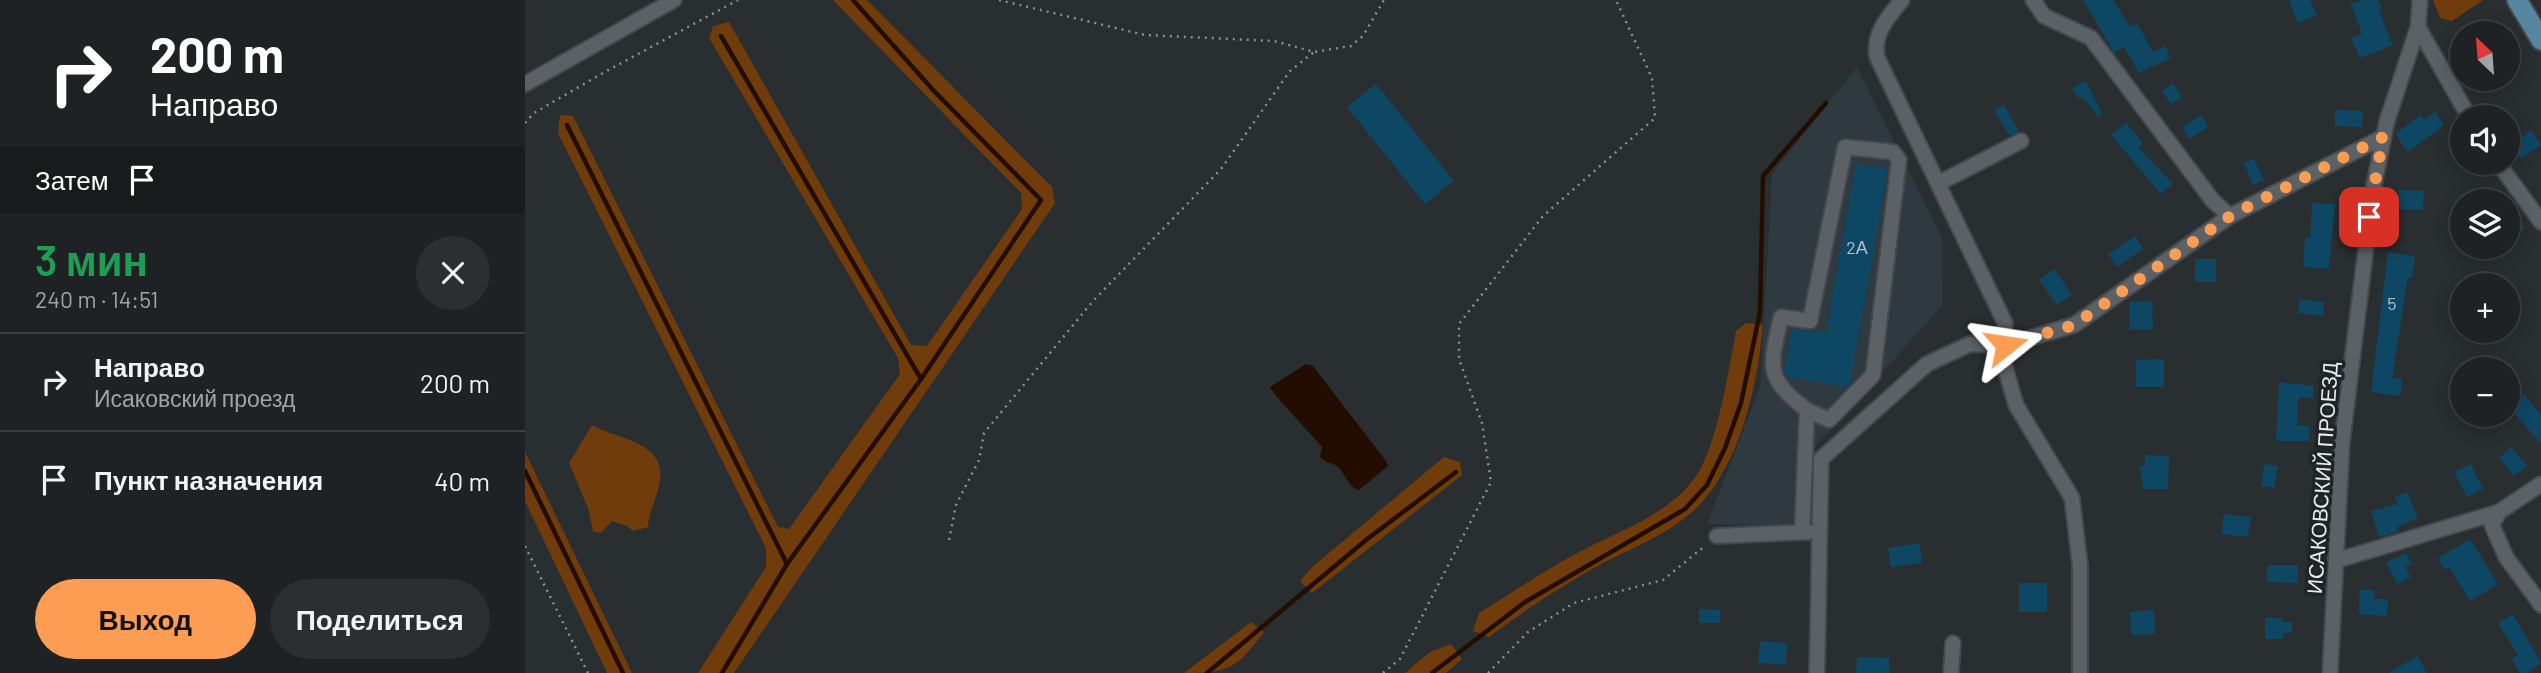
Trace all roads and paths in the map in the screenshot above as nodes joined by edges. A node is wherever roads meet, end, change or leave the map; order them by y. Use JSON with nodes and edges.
{"nodes":[{"id":1,"x":674,"y":0,"type":"edge"},
{"id":2,"x":738,"y":0,"type":"edge"},
{"id":3,"x":999,"y":0,"type":"edge"},
{"id":4,"x":1384,"y":0,"type":"edge"},
{"id":5,"x":1616,"y":0,"type":"edge"},
{"id":6,"x":1902,"y":0,"type":"edge"},
{"id":7,"x":2033,"y":0,"type":"edge"},
{"id":8,"x":2420,"y":0,"type":"edge"},
{"id":9,"x":2517,"y":0,"type":"edge"},
{"id":10,"x":2418,"y":27,"type":"junction"},
{"id":11,"x":2541,"y":40,"type":"edge"},
{"id":12,"x":1314,"y":52,"type":"junction"},
{"id":13,"x":525,"y":84,"type":"edge"},
{"id":14,"x":2462,"y":105,"type":"edge"},
{"id":15,"x":525,"y":123,"type":"edge"},
{"id":16,"x":2383,"y":137,"type":"junction"},
{"id":17,"x":2021,"y":141,"type":"dead end"},
{"id":18,"x":2507,"y":175,"type":"edge"},
{"id":19,"x":1938,"y":183,"type":"junction"},
{"id":20,"x":2230,"y":216,"type":"junction"},
{"id":21,"x":2541,"y":222,"type":"edge"},
{"id":22,"x":2006,"y":345,"type":"junction"},
{"id":23,"x":1807,"y":410,"type":"junction"},
{"id":24,"x":2541,"y":484,"type":"edge"},
{"id":25,"x":2499,"y":512,"type":"junction"},
{"id":26,"x":1801,"y":532,"type":"junction"},
{"id":27,"x":1818,"y":532,"type":"junction"},
{"id":28,"x":1717,"y":536,"type":"joint"},
{"id":29,"x":949,"y":540,"type":"dead end"},
{"id":30,"x":525,"y":545,"type":"edge"},
{"id":31,"x":2338,"y":560,"type":"junction"},
{"id":32,"x":2541,"y":605,"type":"edge"},
{"id":33,"x":1953,"y":643,"type":"dead end"},
{"id":34,"x":588,"y":673,"type":"edge"},
{"id":35,"x":1383,"y":673,"type":"edge"},
{"id":36,"x":1488,"y":673,"type":"edge"},
{"id":37,"x":1817,"y":673,"type":"edge"},
{"id":38,"x":1951,"y":673,"type":"edge"},
{"id":39,"x":2080,"y":673,"type":"edge"},
{"id":40,"x":2330,"y":673,"type":"edge"}],
"edges":[{"from":1,"to":13,"type":"street"},
{"from":2,"to":15,"type":"path"},
{"from":3,"to":12,"type":"path"},
{"from":4,"to":12,"type":"path"},
{"from":5,"to":35,"type":"path"},
{"from":6,"to":19,"type":"street"},
{"from":7,"to":20,"type":"street"},
{"from":8,"to":10,"type":"street","name":"ИСАКОВСКИЙ ПРОЕЗД"},
{"from":9,"to":11,"type":"main road"},
{"from":10,"to":14,"type":"street"},
{"from":10,"to":16,"type":"street","name":"ИСАКОВСКИЙ ПРОЕЗД"},
{"from":12,"to":29,"type":"path"},
{"from":16,"to":20,"type":"street"},
{"from":16,"to":31,"type":"street","name":"ИСАКОВСКИЙ ПРОЕЗД"},
{"from":17,"to":19,"type":"street"},
{"from":18,"to":21,"type":"street"},
{"from":19,"to":22,"type":"street"},
{"from":20,"to":22,"type":"street"},
{"from":22,"to":27,"type":"street"},
{"from":22,"to":39,"type":"street"},
{"from":23,"to":23,"type":"street"},
{"from":23,"to":26,"type":"street"},
{"from":24,"to":25,"type":"street"},
{"from":25,"to":31,"type":"street"},
{"from":25,"to":32,"type":"street"},
{"from":26,"to":27,"type":"street"},
{"from":26,"to":28,"type":"street"},
{"from":27,"to":37,"type":"street"},
{"from":28,"to":36,"type":"path"},
{"from":30,"to":34,"type":"path"},
{"from":31,"to":40,"type":"street","name":"ИСАКОВСКИЙ ПРОЕЗД"},
{"from":33,"to":38,"type":"street"}]}
